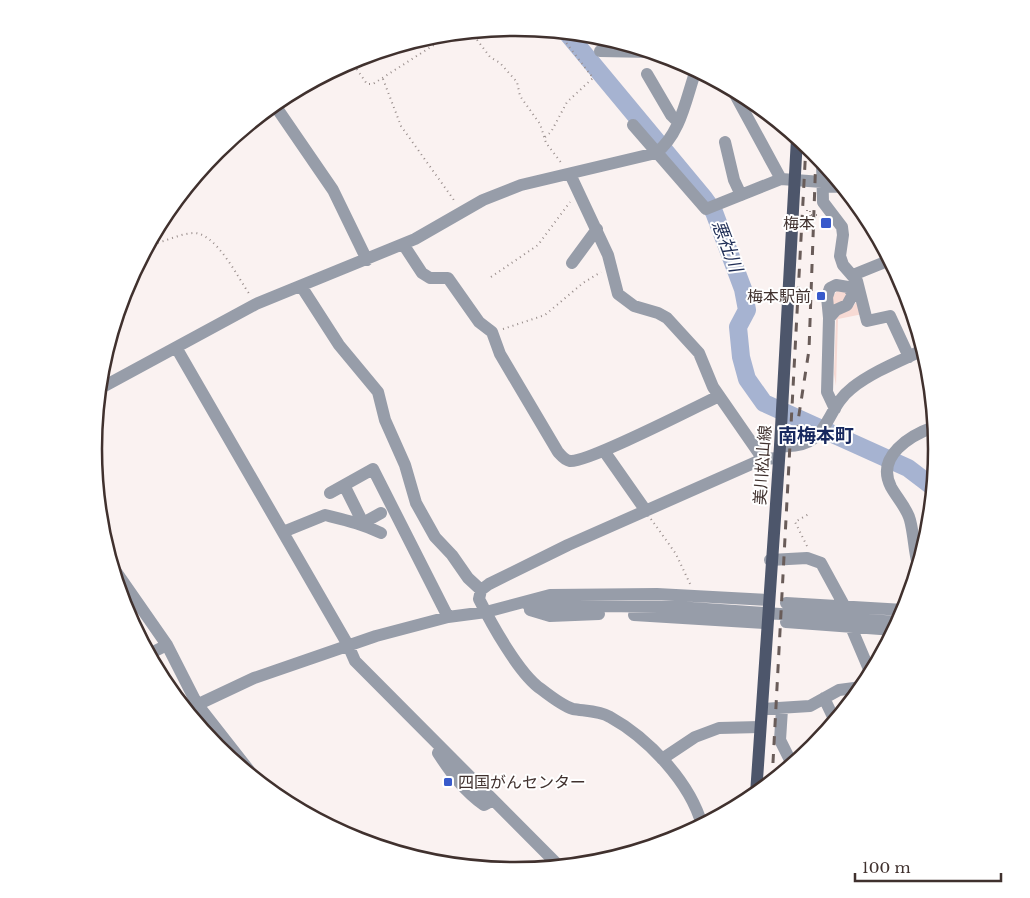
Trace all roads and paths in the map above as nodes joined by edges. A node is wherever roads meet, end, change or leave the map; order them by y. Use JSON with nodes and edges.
{"nodes":[{"id":1,"x":476,"y":38,"type":"edge"},
{"id":2,"x":564,"y":39,"type":"edge"},
{"id":3,"x":436,"y":44,"type":"edge"},
{"id":4,"x":600,"y":51,"type":"dead end"},
{"id":5,"x":627,"y":52,"type":"edge"},
{"id":6,"x":356,"y":68,"type":"edge"},
{"id":7,"x":647,"y":74,"type":"dead end"},
{"id":8,"x":694,"y":77,"type":"edge"},
{"id":9,"x":383,"y":79,"type":"junction"},
{"id":10,"x":748,"y":109,"type":"edge"},
{"id":11,"x":279,"y":111,"type":"edge"},
{"id":12,"x":678,"y":122,"type":"junction"},
{"id":13,"x":633,"y":125,"type":"dead end"},
{"id":14,"x":545,"y":136,"type":"junction"},
{"id":15,"x":724,"y":142,"type":"dead end"},
{"id":16,"x":797,"y":148,"type":"edge"},
{"id":17,"x":657,"y":152,"type":"junction"},
{"id":18,"x":570,"y":174,"type":"junction"},
{"id":19,"x":822,"y":174,"type":"edge"},
{"id":20,"x":781,"y":179,"type":"junction"},
{"id":21,"x":795,"y":180,"type":"junction"},
{"id":22,"x":822,"y":184,"type":"junction"},
{"id":23,"x":832,"y":185,"type":"edge"},
{"id":24,"x":578,"y":192,"type":"junction"},
{"id":25,"x":741,"y":194,"type":"junction"},
{"id":26,"x":462,"y":212,"type":"junction"},
{"id":27,"x":810,"y":215,"type":"junction"},
{"id":28,"x":822,"y":218,"type":"dead end"},
{"id":29,"x":597,"y":230,"type":"junction"},
{"id":30,"x":159,"y":242,"type":"edge"},
{"id":31,"x":404,"y":244,"type":"junction"},
{"id":32,"x":366,"y":260,"type":"junction"},
{"id":33,"x":572,"y":263,"type":"dead end"},
{"id":34,"x":883,"y":263,"type":"edge"},
{"id":35,"x":610,"y":268,"type":"junction"},
{"id":36,"x":853,"y":275,"type":"junction"},
{"id":37,"x":491,"y":277,"type":"dead end"},
{"id":38,"x":302,"y":286,"type":"junction"},
{"id":39,"x":256,"y":304,"type":"junction"},
{"id":40,"x":829,"y":318,"type":"dead end"},
{"id":41,"x":492,"y":332,"type":"junction"},
{"id":42,"x":177,"y":349,"type":"junction"},
{"id":43,"x":917,"y":353,"type":"edge"},
{"id":44,"x":909,"y":357,"type":"junction"},
{"id":45,"x":107,"y":385,"type":"edge"},
{"id":46,"x":719,"y":396,"type":"junction"},
{"id":47,"x":832,"y":415,"type":"junction"},
{"id":48,"x":927,"y":429,"type":"edge"},
{"id":49,"x":604,"y":450,"type":"junction"},
{"id":50,"x":779,"y":452,"type":"junction"},
{"id":51,"x":763,"y":458,"type":"junction"},
{"id":52,"x":344,"y":485,"type":"junction"},
{"id":53,"x":330,"y":493,"type":"dead end"},
{"id":54,"x":646,"y":511,"type":"junction"},
{"id":55,"x":381,"y":513,"type":"dead end"},
{"id":56,"x":809,"y":514,"type":"dead end"},
{"id":57,"x":363,"y":523,"type":"junction"},
{"id":58,"x":283,"y":532,"type":"junction"},
{"id":59,"x":380,"y":533,"type":"dead end"},
{"id":60,"x":915,"y":550,"type":"edge"},
{"id":61,"x":814,"y":559,"type":"junction"},
{"id":62,"x":770,"y":560,"type":"junction"},
{"id":63,"x":125,"y":585,"type":"edge"},
{"id":64,"x":481,"y":590,"type":"junction"},
{"id":65,"x":704,"y":597,"type":"junction"},
{"id":66,"x":768,"y":600,"type":"junction"},
{"id":67,"x":786,"y":603,"type":"dead end"},
{"id":68,"x":516,"y":605,"type":"junction"},
{"id":69,"x":814,"y":605,"type":"junction"},
{"id":70,"x":845,"y":607,"type":"junction"},
{"id":71,"x":895,"y":610,"type":"edge"},
{"id":72,"x":486,"y":612,"type":"junction"},
{"id":73,"x":448,"y":617,"type":"junction"},
{"id":74,"x":786,"y":622,"type":"dead end"},
{"id":75,"x":889,"y":622,"type":"edge"},
{"id":76,"x":855,"y":623,"type":"junction"},
{"id":77,"x":766,"y":624,"type":"junction"},
{"id":78,"x":812,"y":624,"type":"junction"},
{"id":79,"x":886,"y":629,"type":"edge"},
{"id":80,"x":348,"y":645,"type":"junction"},
{"id":81,"x":167,"y":646,"type":"junction"},
{"id":82,"x":156,"y":651,"type":"edge"},
{"id":83,"x":867,"y":663,"type":"edge"},
{"id":84,"x":850,"y":689,"type":"edge"},
{"id":85,"x":824,"y":698,"type":"junction"},
{"id":86,"x":188,"y":701,"type":"edge"},
{"id":87,"x":193,"y":706,"type":"edge"},
{"id":88,"x":762,"y":709,"type":"junction"},
{"id":89,"x":782,"y":709,"type":"junction"},
{"id":90,"x":831,"y":713,"type":"edge"},
{"id":91,"x":760,"y":727,"type":"junction"},
{"id":92,"x":789,"y":757,"type":"edge"},
{"id":93,"x":662,"y":759,"type":"junction"},
{"id":94,"x":757,"y":783,"type":"edge"},
{"id":95,"x":700,"y":818,"type":"edge"},
{"id":96,"x":553,"y":860,"type":"edge"}],
"edges":[{"from":1,"to":14,"type":"path"},
{"from":2,"to":14,"type":"path"},
{"from":3,"to":9,"type":"path"},
{"from":4,"to":5,"type":"street"},
{"from":6,"to":9,"type":"path"},
{"from":7,"to":12,"type":"street"},
{"from":8,"to":12,"type":"street"},
{"from":9,"to":26,"type":"path"},
{"from":10,"to":20,"type":"street"},
{"from":11,"to":32,"type":"street"},
{"from":12,"to":17,"type":"street"},
{"from":13,"to":17,"type":"street"},
{"from":14,"to":18,"type":"path"},
{"from":15,"to":25,"type":"street"},
{"from":16,"to":21,"type":"main road","name":"美川松山線"},
{"from":17,"to":18,"type":"street"},
{"from":17,"to":25,"type":"street"},
{"from":18,"to":24,"type":"street"},
{"from":18,"to":26,"type":"street"},
{"from":19,"to":22,"type":"street"},
{"from":20,"to":21,"type":"street"},
{"from":20,"to":25,"type":"street"},
{"from":21,"to":22,"type":"street"},
{"from":21,"to":50,"type":"main road","name":"美川松山線"},
{"from":22,"to":23,"type":"street"},
{"from":22,"to":36,"type":"street"},
{"from":24,"to":29,"type":"street"},
{"from":24,"to":37,"type":"path"},
{"from":26,"to":31,"type":"street"},
{"from":27,"to":27,"type":"path"},
{"from":27,"to":28,"type":"path"},
{"from":29,"to":33,"type":"street"},
{"from":29,"to":35,"type":"street"},
{"from":30,"to":39,"type":"path"},
{"from":31,"to":32,"type":"street"},
{"from":31,"to":41,"type":"street"},
{"from":32,"to":38,"type":"street"},
{"from":34,"to":36,"type":"street"},
{"from":35,"to":41,"type":"path"},
{"from":35,"to":46,"type":"street"},
{"from":36,"to":44,"type":"street"},
{"from":38,"to":39,"type":"street"},
{"from":38,"to":64,"type":"street"},
{"from":39,"to":42,"type":"street"},
{"from":40,"to":47,"type":"street"},
{"from":41,"to":49,"type":"street"},
{"from":42,"to":45,"type":"street"},
{"from":42,"to":58,"type":"street"},
{"from":43,"to":44,"type":"street"},
{"from":44,"to":47,"type":"street"},
{"from":46,"to":49,"type":"street"},
{"from":46,"to":51,"type":"street"},
{"from":47,"to":50,"type":"street"},
{"from":48,"to":60,"type":"street"},
{"from":49,"to":54,"type":"street"},
{"from":50,"to":51,"type":"street"},
{"from":50,"to":62,"type":"main road","name":"美川松山線"},
{"from":51,"to":54,"type":"street"},
{"from":52,"to":53,"type":"street"},
{"from":52,"to":57,"type":"street"},
{"from":52,"to":73,"type":"street"},
{"from":54,"to":64,"type":"street"},
{"from":54,"to":65,"type":"path"},
{"from":55,"to":57,"type":"street"},
{"from":56,"to":61,"type":"path"},
{"from":57,"to":58,"type":"street"},
{"from":57,"to":59,"type":"street"},
{"from":58,"to":80,"type":"street"},
{"from":61,"to":62,"type":"street"},
{"from":61,"to":70,"type":"street"},
{"from":62,"to":66,"type":"main road","name":"美川松山線"},
{"from":63,"to":81,"type":"street"},
{"from":64,"to":72,"type":"street"},
{"from":65,"to":66,"type":"street"},
{"from":65,"to":68,"type":"street"},
{"from":66,"to":77,"type":"main road","name":"美川松山線"},
{"from":67,"to":69,"type":"street"},
{"from":68,"to":72,"type":"street"},
{"from":68,"to":76,"type":"street"},
{"from":68,"to":77,"type":"street"},
{"from":69,"to":70,"type":"street"},
{"from":69,"to":78,"type":"street"},
{"from":70,"to":71,"type":"street"},
{"from":70,"to":76,"type":"street"},
{"from":72,"to":73,"type":"street"},
{"from":72,"to":93,"type":"street"},
{"from":73,"to":80,"type":"street"},
{"from":74,"to":78,"type":"street"},
{"from":75,"to":76,"type":"street"},
{"from":76,"to":78,"type":"street"},
{"from":76,"to":79,"type":"street"},
{"from":76,"to":83,"type":"street"},
{"from":77,"to":88,"type":"main road","name":"美川松山線"},
{"from":80,"to":87,"type":"street"},
{"from":80,"to":96,"type":"street"},
{"from":81,"to":82,"type":"street"},
{"from":81,"to":86,"type":"street"},
{"from":84,"to":85,"type":"street"},
{"from":85,"to":89,"type":"street"},
{"from":85,"to":90,"type":"street"},
{"from":88,"to":89,"type":"street"},
{"from":88,"to":91,"type":"main road","name":"美川松山線"},
{"from":89,"to":92,"type":"street"},
{"from":91,"to":93,"type":"street"},
{"from":91,"to":94,"type":"main road","name":"美川松山線"},
{"from":93,"to":95,"type":"street"}]}
